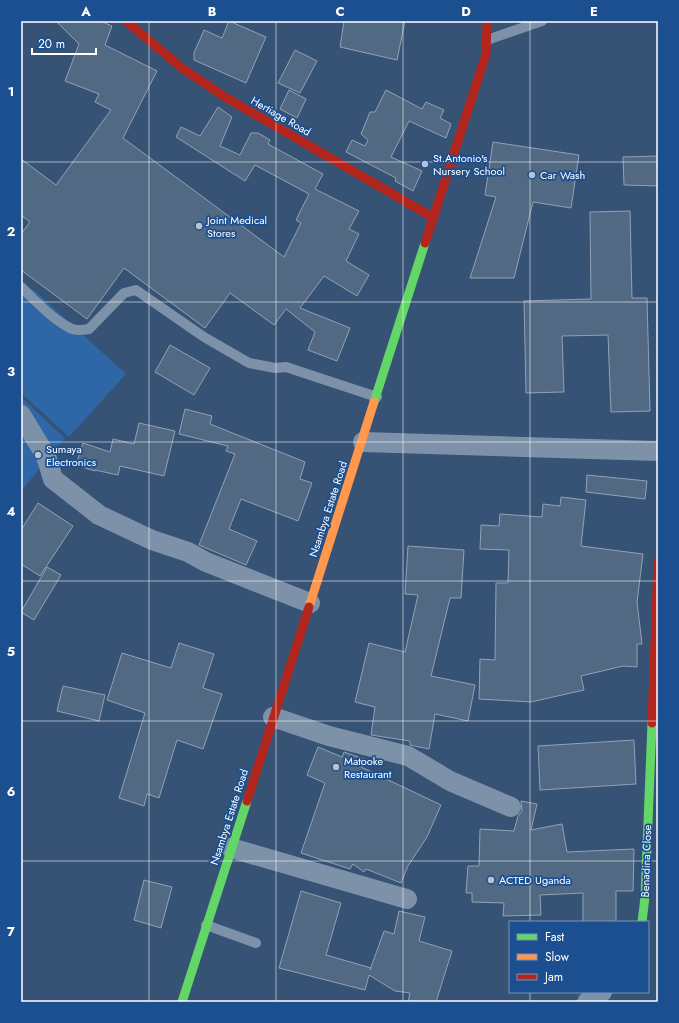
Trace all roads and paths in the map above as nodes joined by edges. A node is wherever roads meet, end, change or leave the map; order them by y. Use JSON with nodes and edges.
{"nodes":[{"id":1,"x":126,"y":21,"type":"edge"},
{"id":2,"x":488,"y":21,"type":"edge"},
{"id":3,"x":542,"y":21,"type":"edge"},
{"id":4,"x":488,"y":40,"type":"junction"},
{"id":5,"x":434,"y":218,"type":"junction"},
{"id":6,"x":21,"y":287,"type":"edge"},
{"id":7,"x":377,"y":397,"type":"junction"},
{"id":8,"x":21,"y":416,"type":"edge"},
{"id":9,"x":363,"y":442,"type":"junction"},
{"id":10,"x":658,"y":451,"type":"edge"},
{"id":11,"x":658,"y":561,"type":"edge"},
{"id":12,"x":310,"y":603,"type":"junction"},
{"id":13,"x":273,"y":717,"type":"junction"},
{"id":14,"x":511,"y":807,"type":"dead end"},
{"id":15,"x":231,"y":848,"type":"junction"},
{"id":16,"x":407,"y":899,"type":"dead end"},
{"id":17,"x":642,"y":921,"type":"edge"},
{"id":18,"x":206,"y":925,"type":"junction"},
{"id":19,"x":256,"y":943,"type":"dead end"},
{"id":20,"x":600,"y":993,"type":"edge"},
{"id":21,"x":182,"y":1002,"type":"edge"},
{"id":22,"x":587,"y":1002,"type":"edge"}],
"edges":[{"from":1,"to":5,"type":"street","name":"Hertiage Road"},
{"from":2,"to":4,"type":"street","name":"Nsambya Estate Road"},
{"from":3,"to":4,"type":"lane"},
{"from":4,"to":5,"type":"street","name":"Nsambya Estate Road"},
{"from":5,"to":7,"type":"street","name":"Nsambya Estate Road"},
{"from":6,"to":7,"type":"lane"},
{"from":7,"to":9,"type":"street","name":"Nsambya Estate Road"},
{"from":8,"to":12,"type":"street"},
{"from":9,"to":10,"type":"street"},
{"from":9,"to":12,"type":"street","name":"Nsambya Estate Road"},
{"from":11,"to":17,"type":"street","name":"Benadina Close"},
{"from":12,"to":13,"type":"street","name":"Nsambya Estate Road"},
{"from":13,"to":14,"type":"street"},
{"from":13,"to":15,"type":"street","name":"Nsambya Estate Road"},
{"from":15,"to":16,"type":"street"},
{"from":15,"to":18,"type":"street","name":"Nsambya Estate Road"},
{"from":18,"to":19,"type":"lane"},
{"from":18,"to":21,"type":"street","name":"Nsambya Estate Road"},
{"from":20,"to":22,"type":"street"}]}
